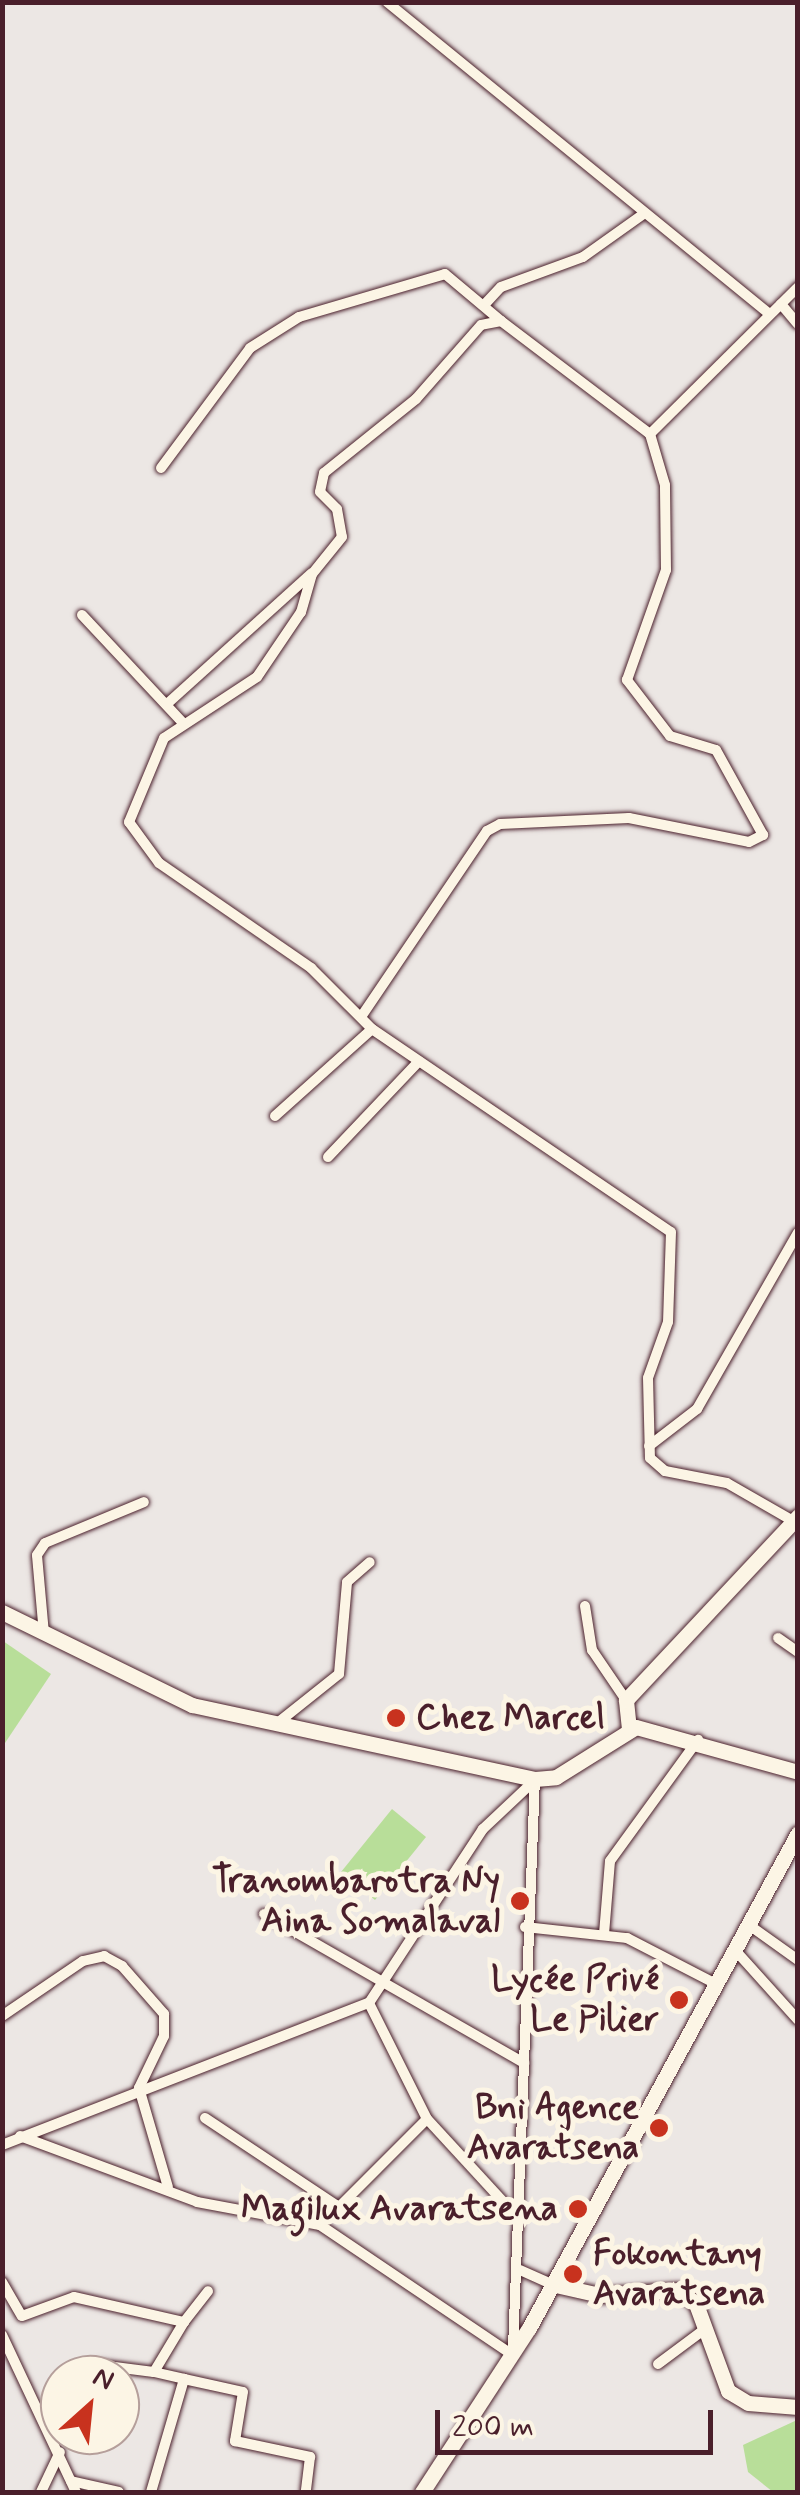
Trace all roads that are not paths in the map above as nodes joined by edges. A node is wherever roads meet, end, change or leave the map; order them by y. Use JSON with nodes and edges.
{"nodes":[{"id":1,"x":387,"y":2,"type":"edge"},
{"id":2,"x":642,"y":215,"type":"junction"},
{"id":3,"x":798,"y":286,"type":"edge"},
{"id":4,"x":485,"y":304,"type":"junction"},
{"id":5,"x":781,"y":304,"type":"junction"},
{"id":6,"x":769,"y":314,"type":"junction"},
{"id":7,"x":501,"y":321,"type":"junction"},
{"id":8,"x":798,"y":324,"type":"edge"},
{"id":9,"x":650,"y":434,"type":"junction"},
{"id":10,"x":161,"y":468,"type":"dead end"},
{"id":11,"x":312,"y":574,"type":"junction"},
{"id":12,"x":82,"y":615,"type":"dead end"},
{"id":13,"x":168,"y":704,"type":"junction"},
{"id":14,"x":183,"y":722,"type":"junction"},
{"id":15,"x":363,"y":1014,"type":"junction"},
{"id":16,"x":372,"y":1029,"type":"junction"},
{"id":17,"x":419,"y":1062,"type":"junction"},
{"id":18,"x":275,"y":1116,"type":"dead end"},
{"id":19,"x":328,"y":1157,"type":"dead end"},
{"id":20,"x":798,"y":1233,"type":"edge"},
{"id":21,"x":649,"y":1446,"type":"junction"},
{"id":22,"x":144,"y":1502,"type":"dead end"},
{"id":23,"x":795,"y":1519,"type":"edge"},
{"id":24,"x":370,"y":1562,"type":"dead end"},
{"id":25,"x":585,"y":1606,"type":"dead end"},
{"id":26,"x":2,"y":1612,"type":"edge"},
{"id":27,"x":45,"y":1637,"type":"junction"},
{"id":28,"x":778,"y":1638,"type":"dead end"},
{"id":29,"x":798,"y":1652,"type":"edge"},
{"id":30,"x":626,"y":1700,"type":"junction"},
{"id":31,"x":274,"y":1726,"type":"junction"},
{"id":32,"x":629,"y":1729,"type":"junction"},
{"id":33,"x":698,"y":1740,"type":"junction"},
{"id":34,"x":798,"y":1772,"type":"edge"},
{"id":35,"x":535,"y":1779,"type":"junction"},
{"id":36,"x":798,"y":1832,"type":"edge"},
{"id":37,"x":264,"y":1914,"type":"dead end"},
{"id":38,"x":748,"y":1925,"type":"junction"},
{"id":39,"x":525,"y":1927,"type":"junction"},
{"id":40,"x":604,"y":1934,"type":"junction"},
{"id":41,"x":734,"y":1950,"type":"junction"},
{"id":42,"x":798,"y":1960,"type":"edge"},
{"id":43,"x":378,"y":1982,"type":"junction"},
{"id":44,"x":716,"y":1984,"type":"junction"},
{"id":45,"x":369,"y":2003,"type":"junction"},
{"id":46,"x":2,"y":2016,"type":"edge"},
{"id":47,"x":798,"y":2020,"type":"edge"},
{"id":48,"x":524,"y":2063,"type":"junction"},
{"id":49,"x":139,"y":2088,"type":"junction"},
{"id":50,"x":205,"y":2118,"type":"dead end"},
{"id":51,"x":427,"y":2119,"type":"junction"},
{"id":52,"x":20,"y":2136,"type":"junction"},
{"id":53,"x":2,"y":2145,"type":"edge"},
{"id":54,"x":168,"y":2187,"type":"junction"},
{"id":55,"x":519,"y":2218,"type":"junction"},
{"id":56,"x":520,"y":2270,"type":"junction"},
{"id":57,"x":2,"y":2282,"type":"edge"},
{"id":58,"x":550,"y":2284,"type":"junction"},
{"id":59,"x":208,"y":2291,"type":"dead end"},
{"id":60,"x":184,"y":2322,"type":"junction"},
{"id":61,"x":706,"y":2329,"type":"junction"},
{"id":62,"x":2,"y":2335,"type":"edge"},
{"id":63,"x":512,"y":2352,"type":"junction"},
{"id":64,"x":658,"y":2364,"type":"dead end"},
{"id":65,"x":140,"y":2370,"type":"edge"},
{"id":66,"x":154,"y":2372,"type":"junction"},
{"id":67,"x":184,"y":2379,"type":"junction"},
{"id":68,"x":798,"y":2407,"type":"edge"},
{"id":69,"x":40,"y":2412,"type":"edge"},
{"id":70,"x":59,"y":2455,"type":"edge"},
{"id":71,"x":61,"y":2455,"type":"edge"},
{"id":72,"x":73,"y":2487,"type":"edge"},
{"id":73,"x":429,"y":2489,"type":"edge"},
{"id":74,"x":41,"y":2492,"type":"edge"},
{"id":75,"x":120,"y":2492,"type":"edge"},
{"id":76,"x":152,"y":2492,"type":"edge"},
{"id":77,"x":306,"y":2492,"type":"edge"}],
"edges":[{"from":1,"to":2,"type":"street"},
{"from":2,"to":4,"type":"street"},
{"from":2,"to":6,"type":"street"},
{"from":3,"to":5,"type":"street"},
{"from":4,"to":7,"type":"street"},
{"from":4,"to":10,"type":"street"},
{"from":5,"to":6,"type":"street"},
{"from":5,"to":8,"type":"street"},
{"from":6,"to":9,"type":"street"},
{"from":7,"to":9,"type":"street"},
{"from":7,"to":11,"type":"street"},
{"from":9,"to":15,"type":"street"},
{"from":11,"to":13,"type":"street"},
{"from":11,"to":14,"type":"street"},
{"from":12,"to":13,"type":"street"},
{"from":13,"to":14,"type":"street"},
{"from":14,"to":15,"type":"street"},
{"from":15,"to":16,"type":"street"},
{"from":16,"to":17,"type":"street"},
{"from":16,"to":18,"type":"street"},
{"from":17,"to":19,"type":"street"},
{"from":17,"to":21,"type":"street"},
{"from":20,"to":21,"type":"street"},
{"from":21,"to":23,"type":"street"},
{"from":22,"to":27,"type":"street"},
{"from":23,"to":30,"type":"main road"},
{"from":24,"to":31,"type":"street"},
{"from":25,"to":30,"type":"street"},
{"from":26,"to":27,"type":"main road"},
{"from":27,"to":31,"type":"main road"},
{"from":28,"to":29,"type":"street"},
{"from":30,"to":32,"type":"main road"},
{"from":31,"to":35,"type":"main road"},
{"from":32,"to":33,"type":"main road"},
{"from":32,"to":35,"type":"main road"},
{"from":33,"to":34,"type":"main road"},
{"from":33,"to":40,"type":"street"},
{"from":35,"to":39,"type":"street"},
{"from":35,"to":43,"type":"street"},
{"from":36,"to":38,"type":"main road"},
{"from":37,"to":43,"type":"street"},
{"from":38,"to":41,"type":"main road"},
{"from":38,"to":42,"type":"street"},
{"from":39,"to":40,"type":"street"},
{"from":39,"to":48,"type":"street"},
{"from":40,"to":44,"type":"street"},
{"from":41,"to":44,"type":"main road"},
{"from":41,"to":47,"type":"street"},
{"from":43,"to":45,"type":"street"},
{"from":43,"to":48,"type":"street"},
{"from":44,"to":58,"type":"main road"},
{"from":45,"to":49,"type":"street"},
{"from":45,"to":51,"type":"street"},
{"from":46,"to":49,"type":"street"},
{"from":48,"to":55,"type":"street"},
{"from":49,"to":52,"type":"street"},
{"from":49,"to":54,"type":"street"},
{"from":50,"to":51,"type":"street"},
{"from":51,"to":55,"type":"street"},
{"from":52,"to":53,"type":"street"},
{"from":52,"to":54,"type":"street"},
{"from":54,"to":63,"type":"street"},
{"from":55,"to":56,"type":"street"},
{"from":56,"to":58,"type":"street"},
{"from":56,"to":63,"type":"street"},
{"from":57,"to":60,"type":"street"},
{"from":58,"to":61,"type":"main road"},
{"from":58,"to":63,"type":"main road"},
{"from":59,"to":60,"type":"street"},
{"from":60,"to":66,"type":"street"},
{"from":61,"to":64,"type":"street"},
{"from":61,"to":68,"type":"main road"},
{"from":62,"to":69,"type":"street"},
{"from":63,"to":73,"type":"main road"},
{"from":65,"to":66,"type":"street"},
{"from":66,"to":67,"type":"street"},
{"from":67,"to":76,"type":"street"},
{"from":67,"to":77,"type":"street"},
{"from":70,"to":74,"type":"street"},
{"from":71,"to":72,"type":"street"},
{"from":72,"to":75,"type":"street"}]}
